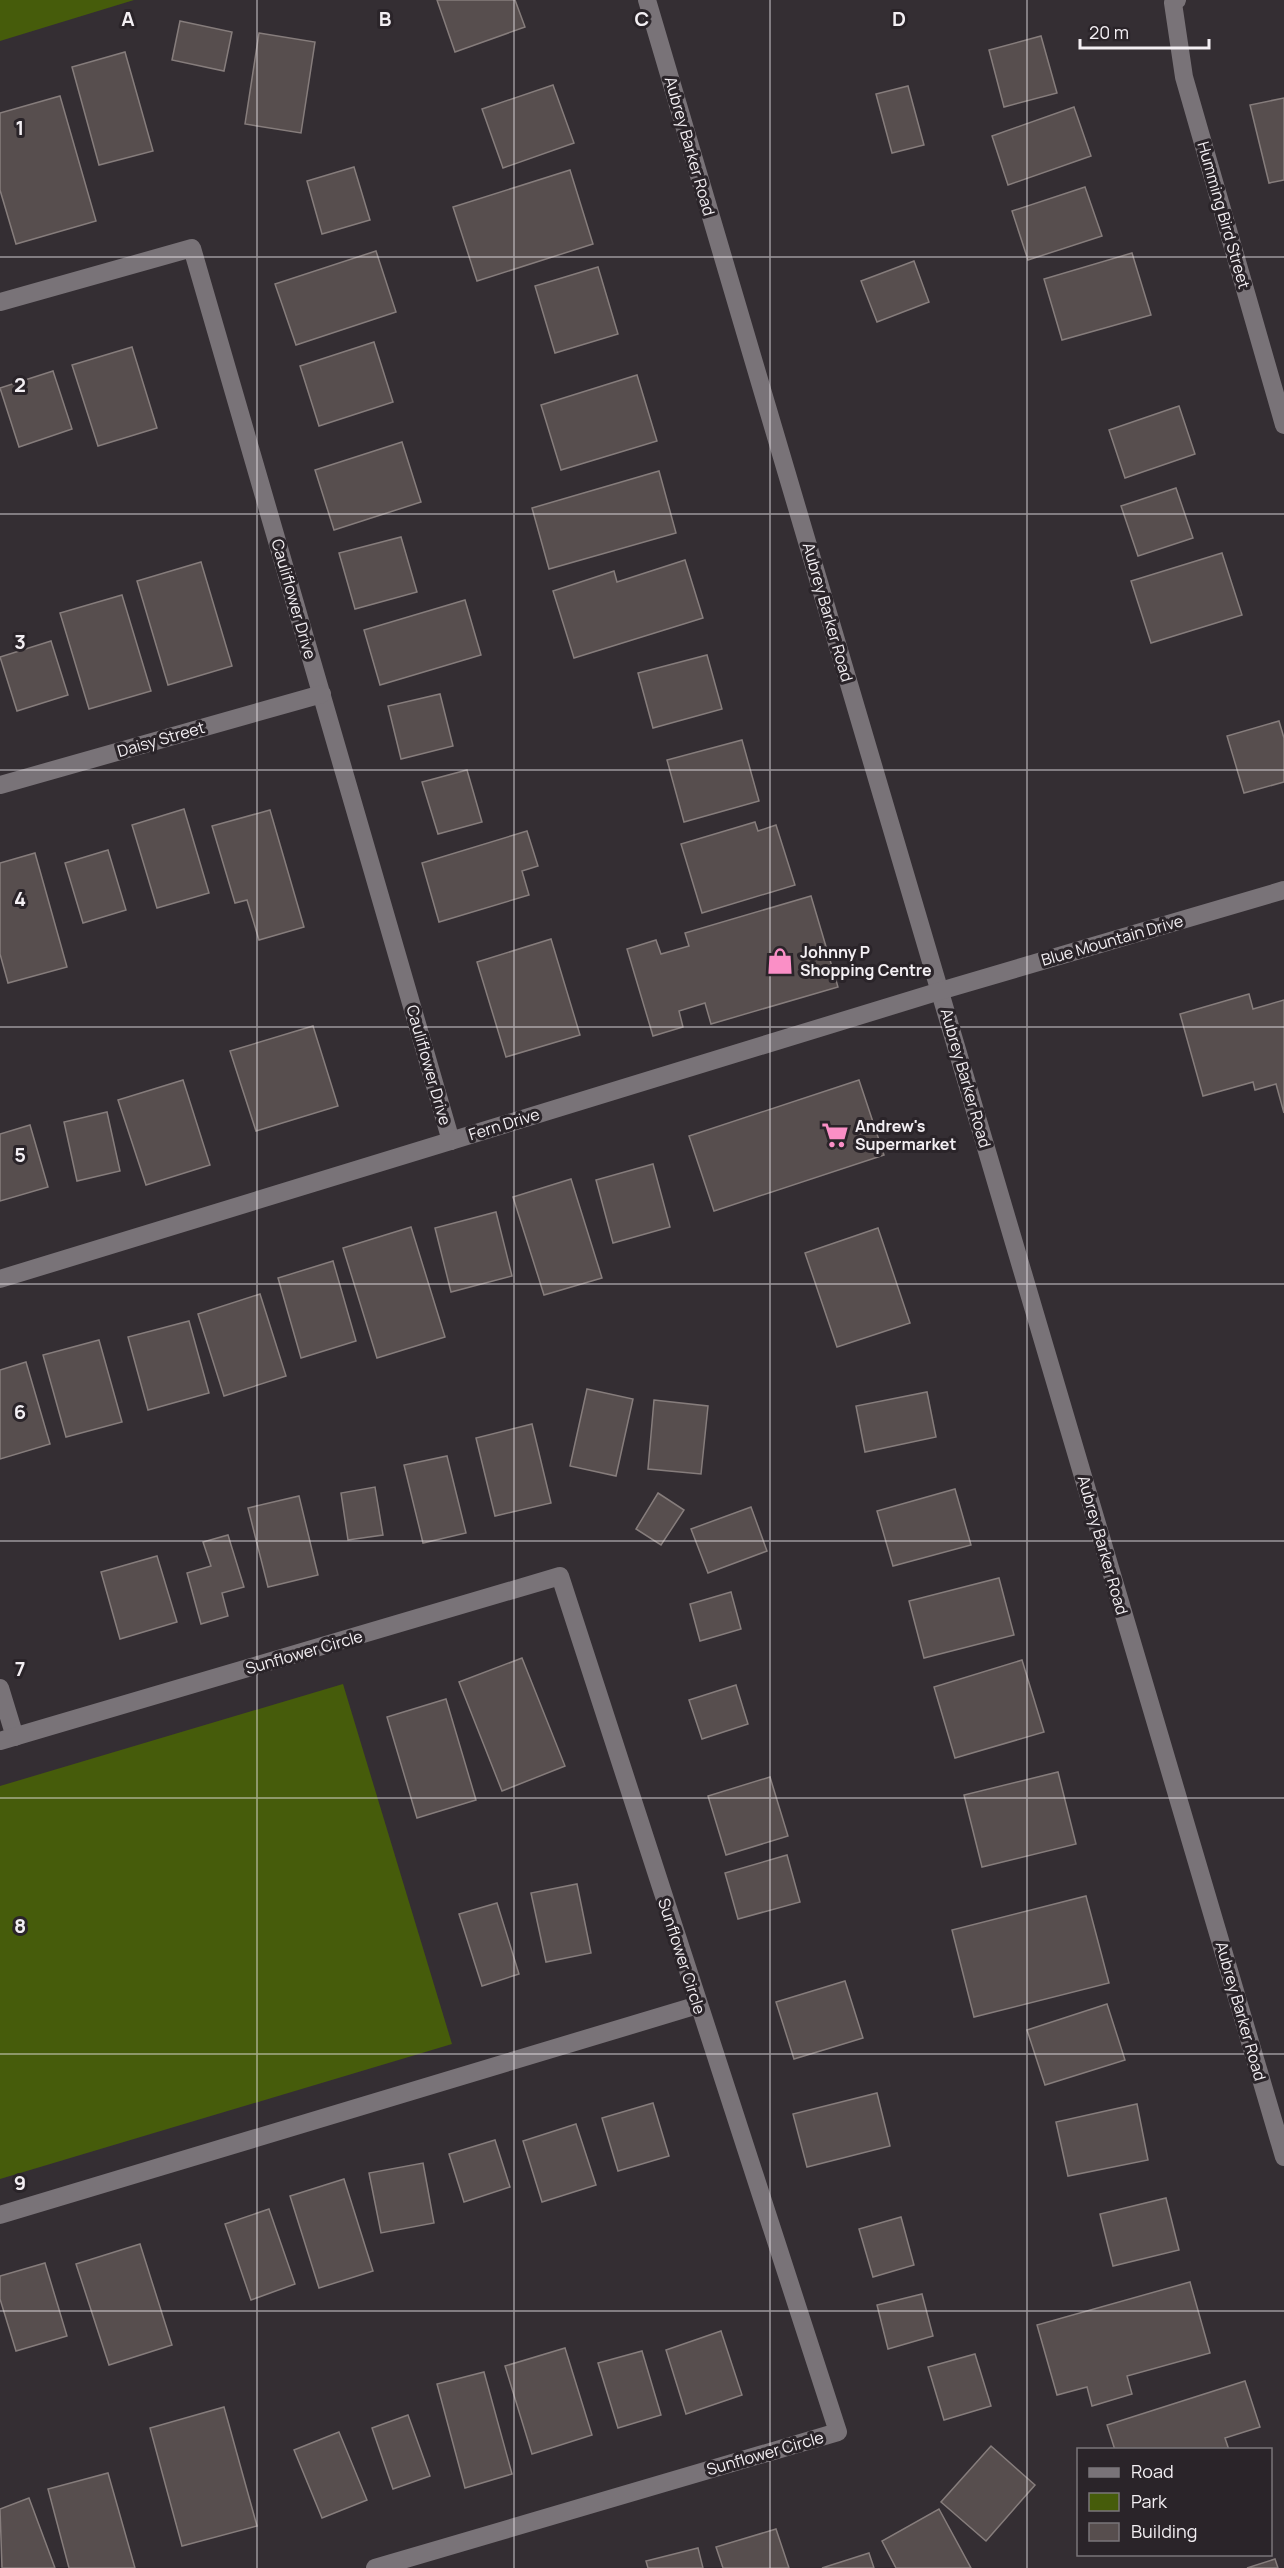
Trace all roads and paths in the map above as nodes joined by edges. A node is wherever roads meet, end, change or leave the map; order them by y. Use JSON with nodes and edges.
{"nodes":[{"id":1,"x":647,"y":0,"type":"edge"},
{"id":2,"x":1175,"y":1,"type":"edge"},
{"id":3,"x":0,"y":302,"type":"edge"},
{"id":4,"x":1284,"y":425,"type":"edge"},
{"id":5,"x":322,"y":694,"type":"junction"},
{"id":6,"x":0,"y":785,"type":"edge"},
{"id":7,"x":1284,"y":890,"type":"edge"},
{"id":8,"x":940,"y":991,"type":"junction"},
{"id":9,"x":451,"y":1141,"type":"junction"},
{"id":10,"x":0,"y":1279,"type":"edge"},
{"id":11,"x":0,"y":1688,"type":"edge"},
{"id":12,"x":7,"y":1739,"type":"edge"},
{"id":13,"x":698,"y":2005,"type":"junction"},
{"id":14,"x":1284,"y":2157,"type":"edge"},
{"id":15,"x":0,"y":2215,"type":"edge"},
{"id":16,"x":375,"y":2568,"type":"edge"}],
"edges":[{"from":1,"to":8,"type":"street","name":"Aubrey Barker Road"},
{"from":2,"to":4,"type":"street","name":"Humming Bird Street"},
{"from":3,"to":5,"type":"street","name":"Cauliflower Drive"},
{"from":5,"to":6,"type":"street","name":"Daisy Street"},
{"from":5,"to":9,"type":"street","name":"Cauliflower Drive"},
{"from":7,"to":8,"type":"street","name":"Blue Mountain Drive"},
{"from":8,"to":9,"type":"street","name":"Fern Drive"},
{"from":8,"to":14,"type":"street","name":"Aubrey Barker Road"},
{"from":9,"to":10,"type":"street","name":"Fern Drive"},
{"from":11,"to":12,"type":"street"},
{"from":12,"to":13,"type":"street","name":"Sunflower Circle"},
{"from":13,"to":15,"type":"street"},
{"from":13,"to":16,"type":"street","name":"Sunflower Circle"}]}
